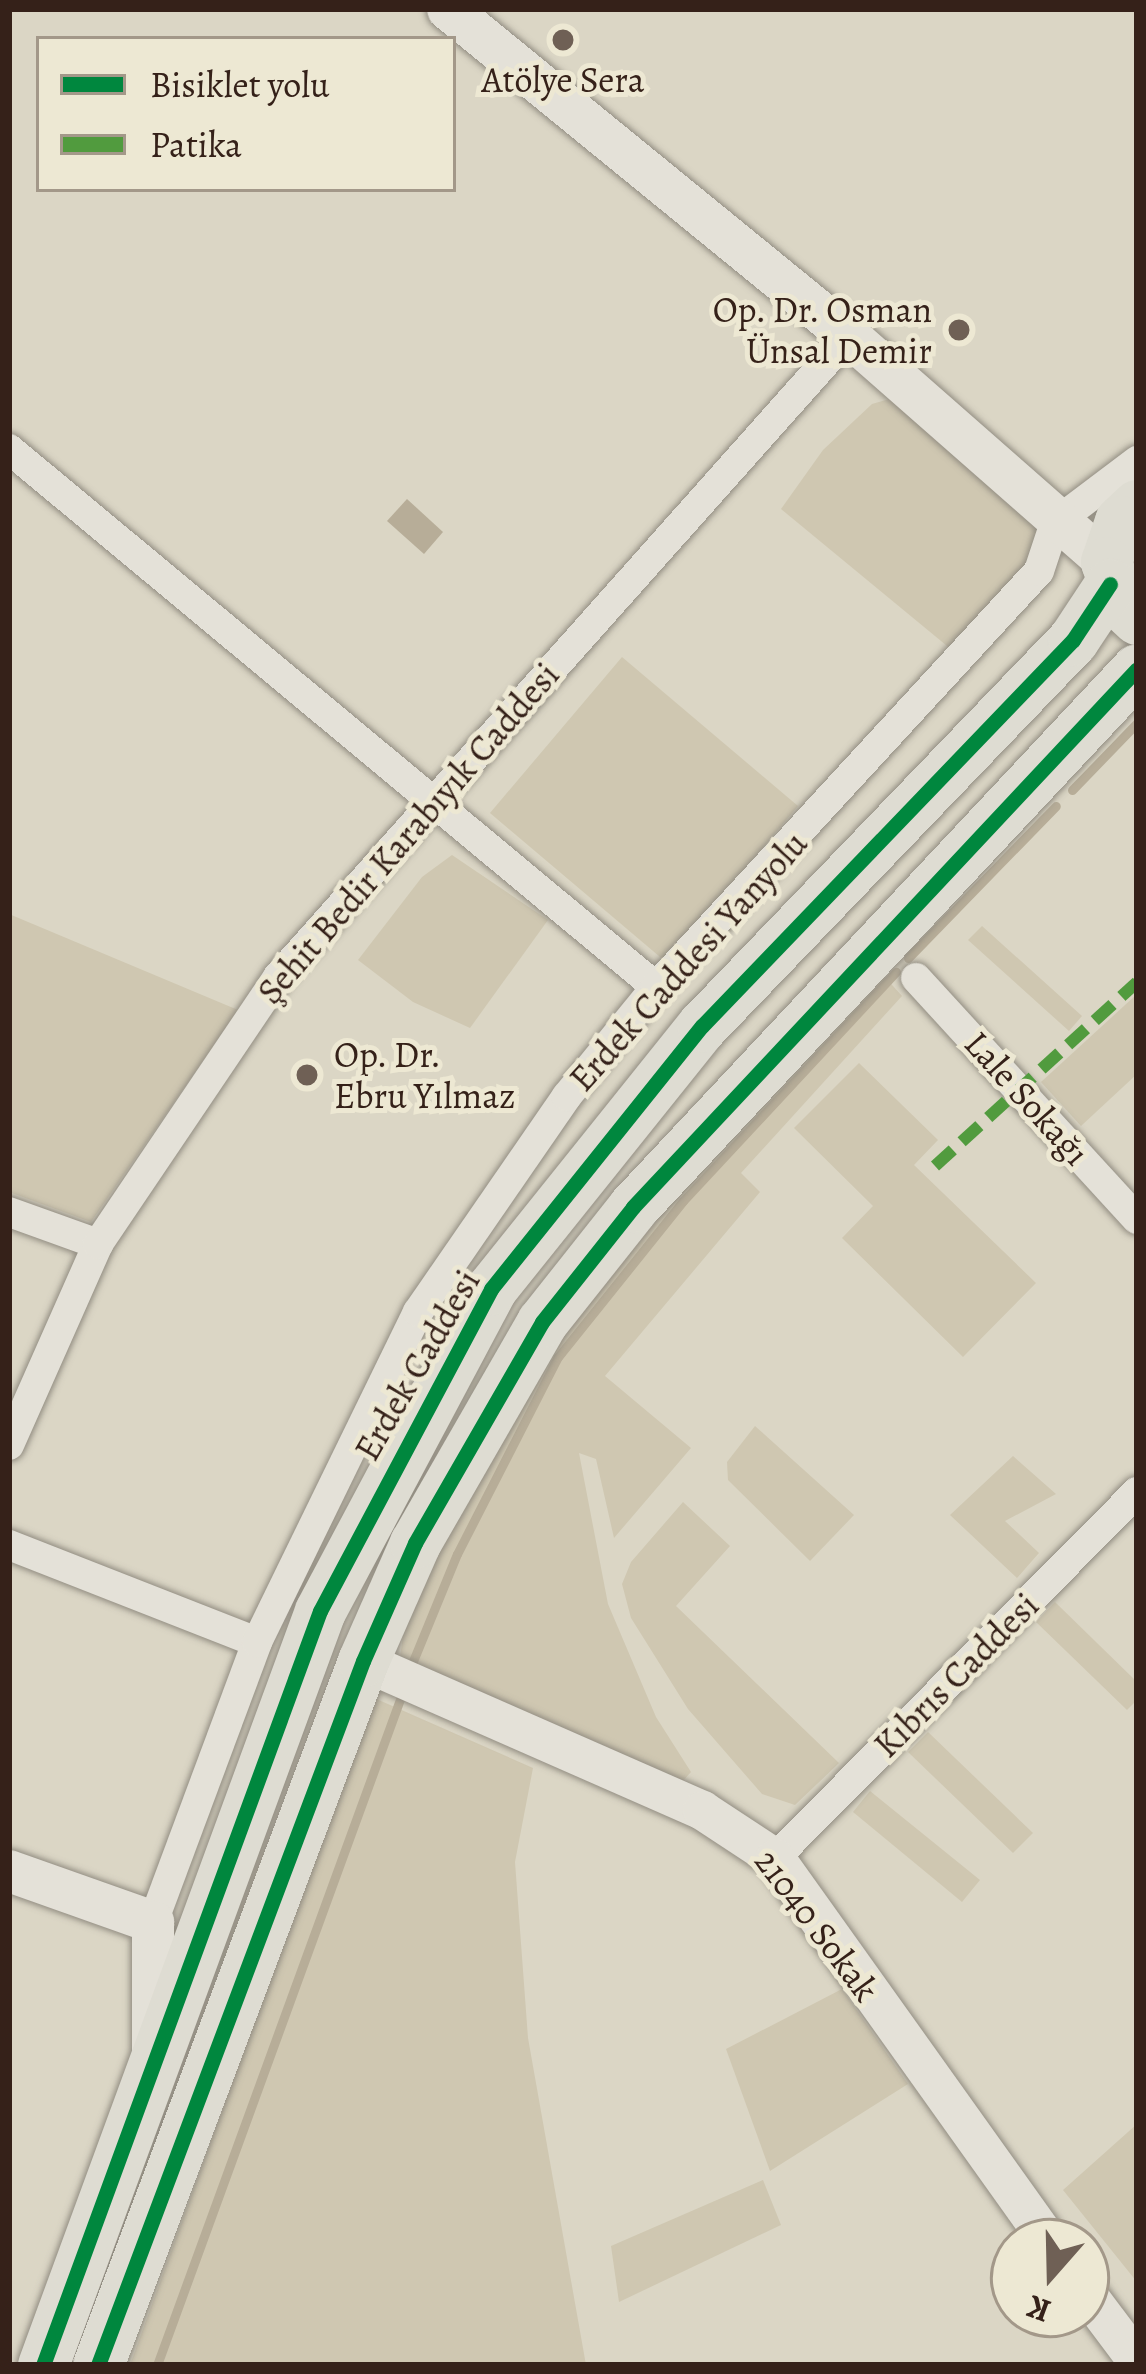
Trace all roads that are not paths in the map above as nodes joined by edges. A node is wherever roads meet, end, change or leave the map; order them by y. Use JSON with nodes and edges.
{"nodes":[{"id":1,"x":448,"y":9,"type":"edge"},
{"id":2,"x":849,"y":336,"type":"junction"},
{"id":3,"x":9,"y":449,"type":"edge"},
{"id":4,"x":1137,"y":461,"type":"edge"},
{"id":5,"x":1105,"y":550,"type":"edge"},
{"id":6,"x":1137,"y":669,"type":"edge"},
{"id":7,"x":430,"y":799,"type":"junction"},
{"id":8,"x":916,"y":978,"type":"dead end"},
{"id":9,"x":656,"y":987,"type":"junction"},
{"id":10,"x":9,"y":1212,"type":"edge"},
{"id":11,"x":1137,"y":1219,"type":"edge"},
{"id":12,"x":98,"y":1244,"type":"junction"},
{"id":13,"x":9,"y":1445,"type":"edge"},
{"id":14,"x":1137,"y":1492,"type":"edge"},
{"id":15,"x":9,"y":1545,"type":"edge"},
{"id":16,"x":257,"y":1642,"type":"junction"},
{"id":17,"x":363,"y":1661,"type":"junction"},
{"id":18,"x":775,"y":1858,"type":"junction"},
{"id":19,"x":9,"y":1871,"type":"edge"},
{"id":20,"x":153,"y":1922,"type":"junction"},
{"id":21,"x":153,"y":2066,"type":"junction"},
{"id":22,"x":1031,"y":2218,"type":"edge"},
{"id":23,"x":1110,"y":2326,"type":"edge"},
{"id":24,"x":1137,"y":2361,"type":"edge"},
{"id":25,"x":43,"y":2365,"type":"edge"},
{"id":26,"x":98,"y":2365,"type":"edge"}],
"edges":[{"from":1,"to":2,"type":"main road"},
{"from":2,"to":5,"type":"main road"},
{"from":2,"to":7,"type":"street","name":"Şehit Bedir Karabıyık Caddesi"},
{"from":3,"to":7,"type":"street"},
{"from":4,"to":5,"type":"street","name":"Erdek Caddesi Yanyolu"},
{"from":5,"to":9,"type":"street","name":"Erdek Caddesi Yanyolu"},
{"from":5,"to":21,"type":"highway","name":"Erdek Caddesi"},
{"from":6,"to":17,"type":"highway"},
{"from":7,"to":9,"type":"street"},
{"from":7,"to":12,"type":"street","name":"Şehit Bedir Karabıyık Caddesi"},
{"from":8,"to":11,"type":"street","name":"Lale Sokağı"},
{"from":9,"to":16,"type":"street","name":"Erdek Caddesi Yanyolu"},
{"from":10,"to":12,"type":"street"},
{"from":12,"to":13,"type":"street","name":"Şehit Bedir Karabıyık Caddesi"},
{"from":14,"to":18,"type":"street","name":"Kıbrıs Caddesi"},
{"from":15,"to":16,"type":"street"},
{"from":16,"to":20,"type":"street","name":"Erdek Caddesi Yanyolu"},
{"from":17,"to":18,"type":"street","name":"21040 Sokak"},
{"from":17,"to":26,"type":"highway"},
{"from":18,"to":22,"type":"street","name":"21040 Sokak"},
{"from":19,"to":20,"type":"main road"},
{"from":20,"to":21,"type":"main road"},
{"from":21,"to":25,"type":"highway","name":"Erdek Caddesi"},
{"from":23,"to":24,"type":"street"}]}
